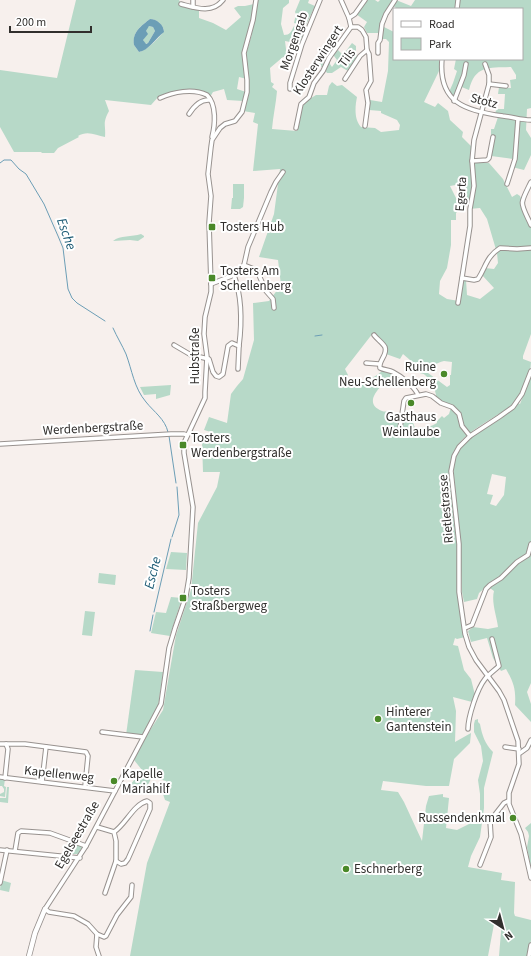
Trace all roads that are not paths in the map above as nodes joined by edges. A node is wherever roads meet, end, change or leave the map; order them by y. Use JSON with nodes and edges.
{"nodes":[{"id":1,"x":193,"y":0,"type":"edge"},
{"id":2,"x":223,"y":0,"type":"edge"},
{"id":3,"x":320,"y":0,"type":"edge"},
{"id":4,"x":341,"y":0,"type":"edge"},
{"id":5,"x":365,"y":0,"type":"edge"},
{"id":6,"x":395,"y":0,"type":"edge"},
{"id":7,"x":256,"y":2,"type":"edge"},
{"id":8,"x":181,"y":4,"type":"dead end"},
{"id":9,"x":193,"y":7,"type":"junction"},
{"id":10,"x":349,"y":18,"type":"junction"},
{"id":11,"x":351,"y":27,"type":"junction"},
{"id":12,"x":367,"y":50,"type":"junction"},
{"id":13,"x":378,"y":53,"type":"dead end"},
{"id":14,"x":442,"y":60,"type":"edge"},
{"id":15,"x":466,"y":64,"type":"dead end"},
{"id":16,"x":485,"y":64,"type":"dead end"},
{"id":17,"x":345,"y":79,"type":"dead end"},
{"id":18,"x":489,"y":84,"type":"junction"},
{"id":19,"x":506,"y":86,"type":"dead end"},
{"id":20,"x":290,"y":89,"type":"dead end"},
{"id":21,"x":160,"y":98,"type":"dead end"},
{"id":22,"x":210,"y":100,"type":"junction"},
{"id":23,"x":454,"y":101,"type":"junction"},
{"id":24,"x":481,"y":112,"type":"junction"},
{"id":25,"x":190,"y":114,"type":"dead end"},
{"id":26,"x":518,"y":119,"type":"junction"},
{"id":27,"x":531,"y":120,"type":"edge"},
{"id":28,"x":364,"y":126,"type":"dead end"},
{"id":29,"x":296,"y":128,"type":"dead end"},
{"id":30,"x":493,"y":137,"type":"dead end"},
{"id":31,"x":212,"y":140,"type":"junction"},
{"id":32,"x":472,"y":161,"type":"junction"},
{"id":33,"x":283,"y":172,"type":"dead end"},
{"id":34,"x":531,"y":182,"type":"edge"},
{"id":35,"x":507,"y":184,"type":"dead end"},
{"id":36,"x":531,"y":226,"type":"edge"},
{"id":37,"x":531,"y":248,"type":"edge"},
{"id":38,"x":244,"y":265,"type":"junction"},
{"id":39,"x":234,"y":275,"type":"junction"},
{"id":40,"x":462,"y":278,"type":"junction"},
{"id":41,"x":211,"y":284,"type":"junction"},
{"id":42,"x":458,"y":303,"type":"dead end"},
{"id":43,"x":274,"y":308,"type":"dead end"},
{"id":44,"x":374,"y":335,"type":"dead end"},
{"id":45,"x":174,"y":345,"type":"dead end"},
{"id":46,"x":239,"y":346,"type":"junction"},
{"id":47,"x":207,"y":357,"type":"junction"},
{"id":48,"x":366,"y":364,"type":"dead end"},
{"id":49,"x":379,"y":364,"type":"junction"},
{"id":50,"x":238,"y":369,"type":"dead end"},
{"id":51,"x":531,"y":371,"type":"edge"},
{"id":52,"x":418,"y":395,"type":"junction"},
{"id":53,"x":188,"y":435,"type":"junction"},
{"id":54,"x":399,"y":435,"type":"dead end"},
{"id":55,"x":470,"y":436,"type":"junction"},
{"id":56,"x":0,"y":444,"type":"edge"},
{"id":57,"x":531,"y":544,"type":"edge"},
{"id":58,"x":465,"y":628,"type":"junction"},
{"id":59,"x":492,"y":639,"type":"dead end"},
{"id":60,"x":487,"y":676,"type":"junction"},
{"id":61,"x":468,"y":729,"type":"dead end"},
{"id":62,"x":102,"y":732,"type":"dead end"},
{"id":63,"x":143,"y":737,"type":"junction"},
{"id":64,"x":531,"y":740,"type":"edge"},
{"id":65,"x":0,"y":744,"type":"edge"},
{"id":66,"x":6,"y":744,"type":"junction"},
{"id":67,"x":46,"y":746,"type":"junction"},
{"id":68,"x":505,"y":747,"type":"dead end"},
{"id":69,"x":520,"y":751,"type":"junction"},
{"id":70,"x":0,"y":777,"type":"edge"},
{"id":71,"x":5,"y":778,"type":"junction"},
{"id":72,"x":42,"y":782,"type":"junction"},
{"id":73,"x":85,"y":786,"type":"junction"},
{"id":74,"x":115,"y":790,"type":"junction"},
{"id":75,"x":508,"y":801,"type":"junction"},
{"id":76,"x":97,"y":827,"type":"junction"},
{"id":77,"x":114,"y":832,"type":"junction"},
{"id":78,"x":86,"y":846,"type":"junction"},
{"id":79,"x":0,"y":850,"type":"edge"},
{"id":80,"x":7,"y":850,"type":"junction"},
{"id":81,"x":15,"y":851,"type":"junction"},
{"id":82,"x":80,"y":858,"type":"junction"},
{"id":83,"x":116,"y":861,"type":"junction"},
{"id":84,"x":480,"y":865,"type":"dead end"},
{"id":85,"x":531,"y":878,"type":"edge"},
{"id":86,"x":0,"y":883,"type":"edge"},
{"id":87,"x":132,"y":885,"type":"dead end"},
{"id":88,"x":105,"y":892,"type":"dead end"},
{"id":89,"x":45,"y":909,"type":"junction"},
{"id":90,"x":97,"y":934,"type":"junction"},
{"id":91,"x":531,"y":945,"type":"edge"},
{"id":92,"x":30,"y":956,"type":"edge"},
{"id":93,"x":100,"y":956,"type":"edge"},
{"id":94,"x":529,"y":956,"type":"edge"}],
"edges":[{"from":1,"to":9,"type":"street"},
{"from":2,"to":9,"type":"street"},
{"from":3,"to":20,"type":"street","name":"Morgengab"},
{"from":4,"to":10,"type":"street"},
{"from":5,"to":10,"type":"street"},
{"from":6,"to":13,"type":"street"},
{"from":7,"to":31,"type":"street"},
{"from":8,"to":9,"type":"street"},
{"from":10,"to":11,"type":"street"},
{"from":11,"to":12,"type":"street"},
{"from":11,"to":29,"type":"street","name":"Klosterwingert"},
{"from":12,"to":17,"type":"street","name":"Tils"},
{"from":12,"to":28,"type":"street"},
{"from":14,"to":23,"type":"street","name":"Stotz"},
{"from":15,"to":23,"type":"street"},
{"from":16,"to":18,"type":"street"},
{"from":18,"to":19,"type":"street"},
{"from":18,"to":24,"type":"street","name":"Egerta"},
{"from":21,"to":22,"type":"street"},
{"from":22,"to":25,"type":"street"},
{"from":22,"to":31,"type":"street","name":"Hubstraße"},
{"from":23,"to":24,"type":"street","name":"Stotz"},
{"from":24,"to":26,"type":"street","name":"Stotz"},
{"from":24,"to":32,"type":"street","name":"Egerta"},
{"from":26,"to":27,"type":"street","name":"Stotz"},
{"from":26,"to":35,"type":"street"},
{"from":30,"to":32,"type":"street"},
{"from":31,"to":41,"type":"street","name":"Hubstraße"},
{"from":32,"to":40,"type":"street","name":"Egerta"},
{"from":33,"to":38,"type":"street"},
{"from":34,"to":36,"type":"street"},
{"from":37,"to":40,"type":"street"},
{"from":38,"to":39,"type":"street"},
{"from":38,"to":43,"type":"street"},
{"from":39,"to":41,"type":"street"},
{"from":39,"to":46,"type":"street"},
{"from":40,"to":42,"type":"street","name":"Egerta"},
{"from":41,"to":47,"type":"street","name":"Hubstraße"},
{"from":44,"to":49,"type":"street"},
{"from":45,"to":47,"type":"street"},
{"from":46,"to":47,"type":"street"},
{"from":46,"to":50,"type":"street"},
{"from":47,"to":53,"type":"street","name":"Hubstraße"},
{"from":48,"to":49,"type":"street"},
{"from":49,"to":52,"type":"street"},
{"from":51,"to":55,"type":"street","name":"Rietlestrasse"},
{"from":52,"to":54,"type":"street"},
{"from":52,"to":55,"type":"street"},
{"from":53,"to":56,"type":"street","name":"Werdenbergstraße"},
{"from":53,"to":63,"type":"street","name":"Hubstraße"},
{"from":55,"to":58,"type":"street","name":"Rietlestrasse"},
{"from":57,"to":58,"type":"street"},
{"from":58,"to":60,"type":"street","name":"Rietlestrasse"},
{"from":59,"to":60,"type":"street"},
{"from":60,"to":61,"type":"street"},
{"from":60,"to":69,"type":"street","name":"Rietlestrasse"},
{"from":62,"to":63,"type":"street"},
{"from":63,"to":74,"type":"street","name":"Egelseestraße"},
{"from":64,"to":69,"type":"street"},
{"from":65,"to":66,"type":"street"},
{"from":66,"to":67,"type":"street"},
{"from":66,"to":71,"type":"street"},
{"from":67,"to":72,"type":"street"},
{"from":67,"to":73,"type":"street"},
{"from":68,"to":69,"type":"street"},
{"from":69,"to":75,"type":"street"},
{"from":70,"to":71,"type":"street","name":"Kapellenweg"},
{"from":71,"to":72,"type":"street","name":"Kapellenweg"},
{"from":72,"to":73,"type":"street","name":"Kapellenweg"},
{"from":73,"to":74,"type":"street","name":"Kapellenweg"},
{"from":74,"to":76,"type":"street","name":"Egelseestraße"},
{"from":75,"to":84,"type":"street"},
{"from":75,"to":85,"type":"street"},
{"from":76,"to":77,"type":"street"},
{"from":76,"to":78,"type":"street","name":"Egelseestraße"},
{"from":77,"to":83,"type":"street"},
{"from":77,"to":83,"type":"street"},
{"from":78,"to":81,"type":"street"},
{"from":78,"to":82,"type":"street","name":"Egelseestraße"},
{"from":79,"to":80,"type":"street"},
{"from":80,"to":81,"type":"street"},
{"from":80,"to":86,"type":"street"},
{"from":81,"to":82,"type":"street"},
{"from":82,"to":89,"type":"street","name":"Egelseestraße"},
{"from":83,"to":88,"type":"street"},
{"from":87,"to":90,"type":"street"},
{"from":89,"to":90,"type":"street"},
{"from":89,"to":92,"type":"main road","name":"Egelseestraße"},
{"from":90,"to":93,"type":"street"},
{"from":91,"to":94,"type":"street"}]}
